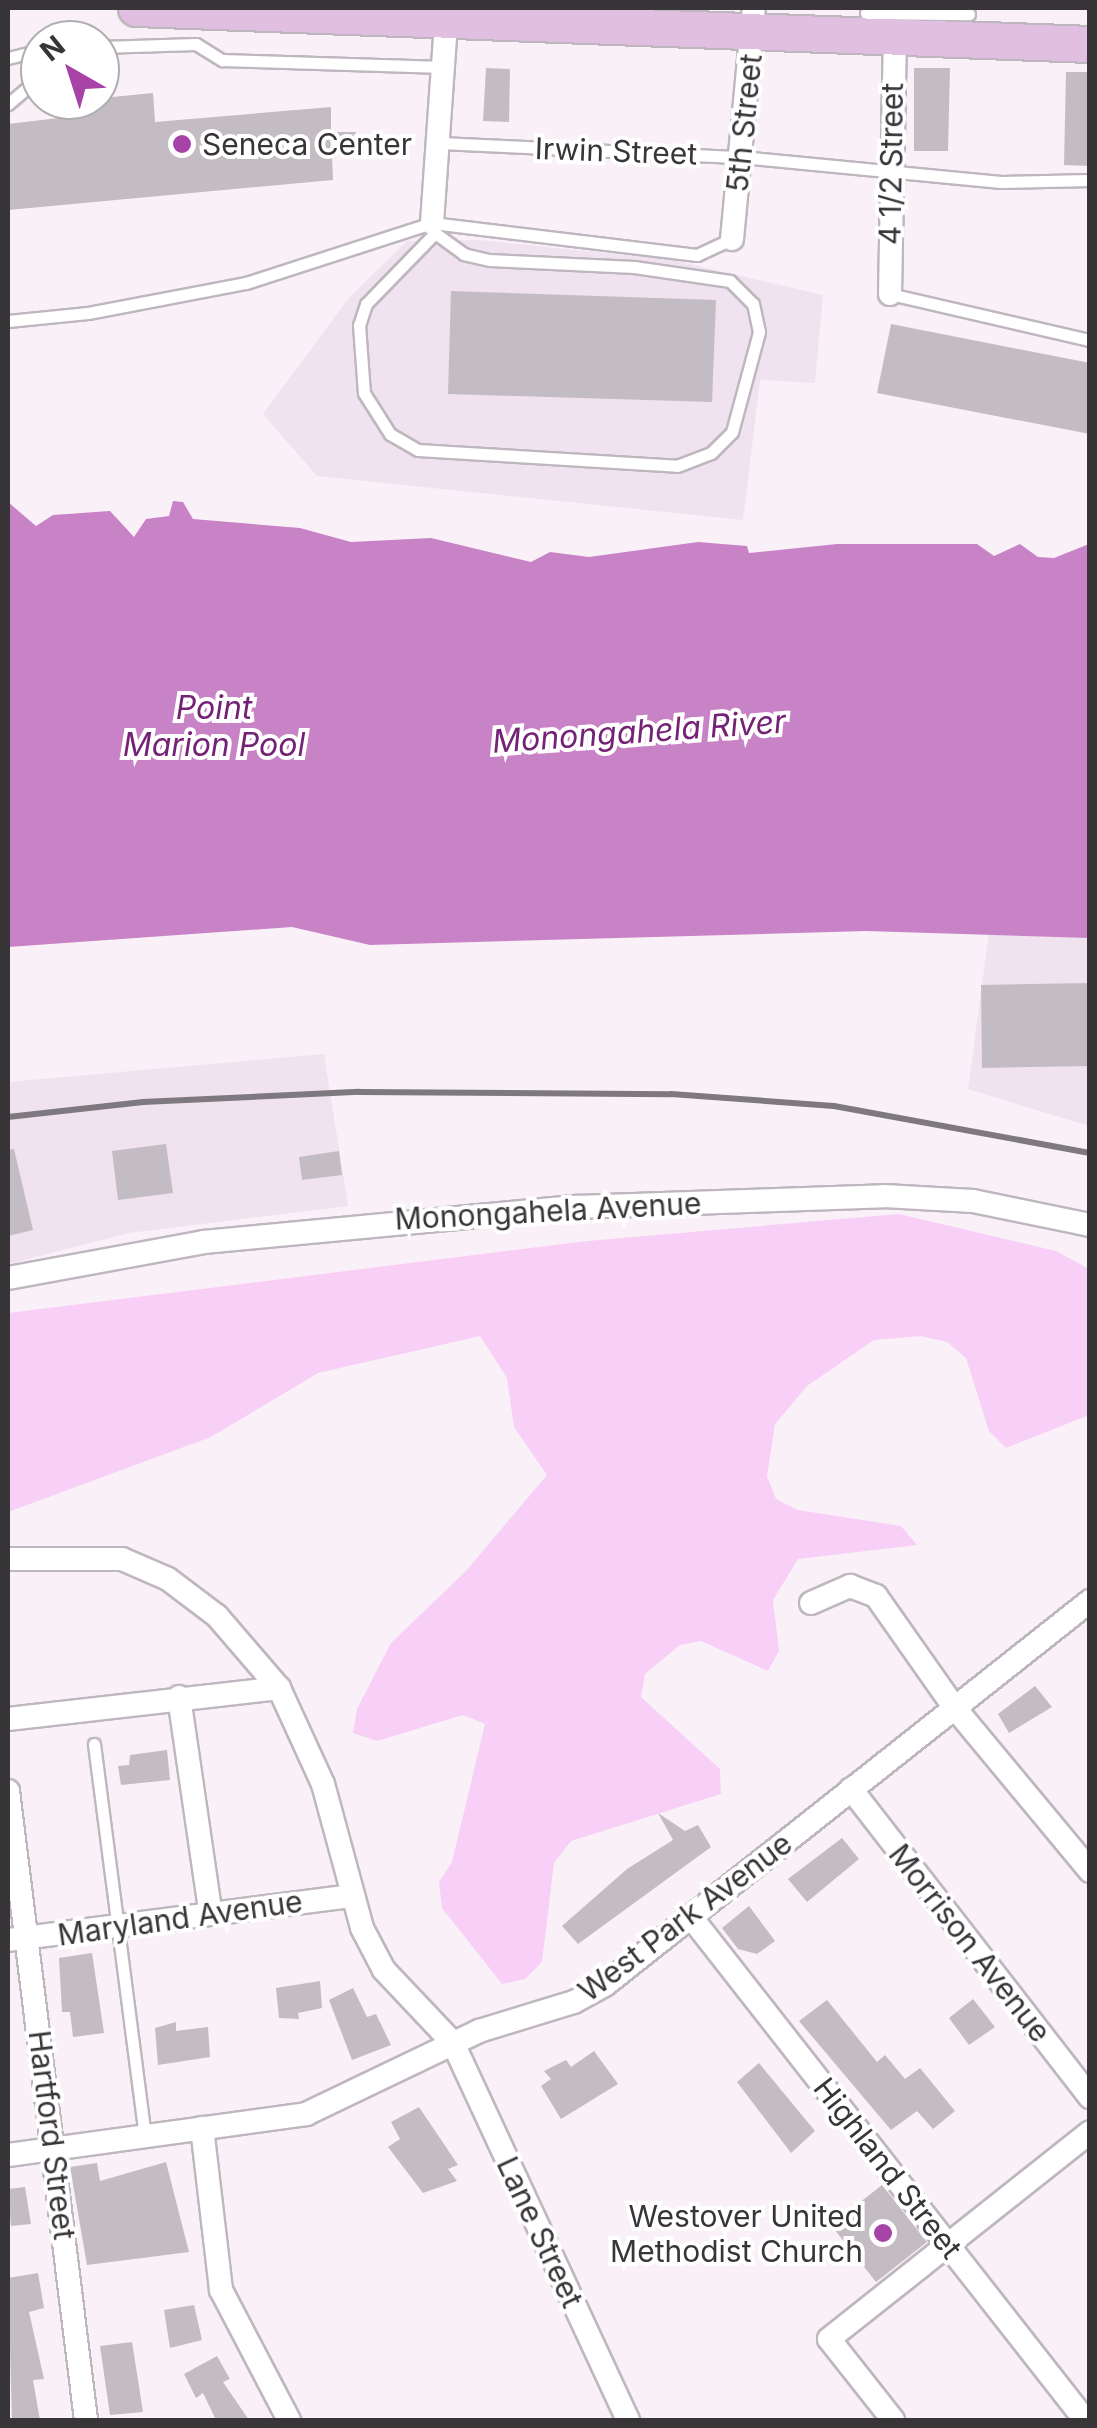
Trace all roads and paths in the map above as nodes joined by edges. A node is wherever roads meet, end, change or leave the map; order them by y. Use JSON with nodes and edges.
{"nodes":[{"id":1,"x":136,"y":8,"type":"edge"},
{"id":2,"x":285,"y":10,"type":"edge"},
{"id":3,"x":446,"y":14,"type":"edge"},
{"id":4,"x":754,"y":18,"type":"edge"},
{"id":5,"x":969,"y":20,"type":"edge"},
{"id":6,"x":873,"y":22,"type":"edge"},
{"id":7,"x":185,"y":27,"type":"edge"},
{"id":8,"x":120,"y":43,"type":"edge"},
{"id":9,"x":1090,"y":44,"type":"edge"},
{"id":10,"x":444,"y":67,"type":"junction"},
{"id":11,"x":441,"y":143,"type":"junction"},
{"id":12,"x":741,"y":157,"type":"junction"},
{"id":13,"x":890,"y":173,"type":"junction"},
{"id":14,"x":1090,"y":180,"type":"edge"},
{"id":15,"x":433,"y":228,"type":"junction"},
{"id":16,"x":732,"y":239,"type":"joint"},
{"id":17,"x":890,"y":294,"type":"joint"},
{"id":18,"x":8,"y":320,"type":"edge"},
{"id":19,"x":1090,"y":340,"type":"edge"},
{"id":20,"x":1090,"y":1225,"type":"edge"},
{"id":21,"x":8,"y":1278,"type":"edge"},
{"id":22,"x":8,"y":1559,"type":"edge"},
{"id":23,"x":1090,"y":1601,"type":"edge"},
{"id":24,"x":810,"y":1604,"type":"dead end"},
{"id":25,"x":280,"y":1688,"type":"junction"},
{"id":26,"x":179,"y":1697,"type":"junction"},
{"id":27,"x":954,"y":1707,"type":"junction"},
{"id":28,"x":8,"y":1719,"type":"edge"},
{"id":29,"x":94,"y":1744,"type":"dead end"},
{"id":30,"x":851,"y":1789,"type":"junction"},
{"id":31,"x":8,"y":1791,"type":"edge"},
{"id":32,"x":1090,"y":1871,"type":"edge"},
{"id":33,"x":352,"y":1896,"type":"junction"},
{"id":34,"x":210,"y":1910,"type":"junction"},
{"id":35,"x":690,"y":1917,"type":"junction"},
{"id":36,"x":118,"y":1922,"type":"junction"},
{"id":37,"x":17,"y":1939,"type":"edge"},
{"id":38,"x":452,"y":2043,"type":"junction"},
{"id":39,"x":1090,"y":2096,"type":"edge"},
{"id":40,"x":202,"y":2128,"type":"junction"},
{"id":41,"x":1090,"y":2132,"type":"edge"},
{"id":42,"x":145,"y":2136,"type":"junction"},
{"id":43,"x":52,"y":2150,"type":"junction"},
{"id":44,"x":8,"y":2155,"type":"edge"},
{"id":45,"x":947,"y":2243,"type":"junction"},
{"id":46,"x":86,"y":2420,"type":"edge"},
{"id":47,"x":289,"y":2420,"type":"edge"},
{"id":48,"x":628,"y":2420,"type":"edge"},
{"id":49,"x":893,"y":2420,"type":"edge"},
{"id":50,"x":1085,"y":2420,"type":"edge"}],
"edges":[{"from":1,"to":7,"type":"main road"},
{"from":2,"to":3,"type":"main road"},
{"from":2,"to":7,"type":"main road"},
{"from":3,"to":4,"type":"main road"},
{"from":3,"to":10,"type":"street"},
{"from":4,"to":6,"type":"main road"},
{"from":4,"to":12,"type":"street","name":"5th Street"},
{"from":5,"to":6,"type":"main road"},
{"from":5,"to":9,"type":"main road"},
{"from":6,"to":13,"type":"street","name":"4 1/2 Street"},
{"from":7,"to":8,"type":"lane"},
{"from":7,"to":10,"type":"lane"},
{"from":10,"to":11,"type":"street"},
{"from":11,"to":12,"type":"lane","name":"Irwin Street"},
{"from":11,"to":15,"type":"street"},
{"from":12,"to":13,"type":"lane","name":"Irwin Street"},
{"from":12,"to":16,"type":"street","name":"5th Street"},
{"from":13,"to":14,"type":"lane","name":"Irwin Street"},
{"from":13,"to":17,"type":"street","name":"4 1/2 Street"},
{"from":15,"to":15,"type":"lane"},
{"from":15,"to":16,"type":"lane"},
{"from":15,"to":18,"type":"lane"},
{"from":17,"to":19,"type":"lane"},
{"from":20,"to":21,"type":"street","name":"Monongahela Avenue"},
{"from":22,"to":25,"type":"street"},
{"from":23,"to":27,"type":"street","name":"West Park Avenue"},
{"from":24,"to":27,"type":"street"},
{"from":25,"to":26,"type":"street"},
{"from":25,"to":33,"type":"street"},
{"from":26,"to":28,"type":"street"},
{"from":26,"to":34,"type":"street"},
{"from":27,"to":30,"type":"street","name":"West Park Avenue"},
{"from":27,"to":32,"type":"street"},
{"from":29,"to":36,"type":"lane"},
{"from":30,"to":35,"type":"street","name":"West Park Avenue"},
{"from":30,"to":39,"type":"street","name":"Morrison Avenue"},
{"from":31,"to":37,"type":"street","name":"Hartford Street"},
{"from":33,"to":34,"type":"street","name":"Maryland Avenue"},
{"from":33,"to":38,"type":"street"},
{"from":34,"to":36,"type":"street","name":"Maryland Avenue"},
{"from":35,"to":38,"type":"street","name":"West Park Avenue"},
{"from":35,"to":45,"type":"street","name":"Highland Street"},
{"from":36,"to":37,"type":"street","name":"Maryland Avenue"},
{"from":36,"to":42,"type":"lane"},
{"from":37,"to":43,"type":"street","name":"Hartford Street"},
{"from":38,"to":40,"type":"street","name":"West Park Avenue"},
{"from":38,"to":48,"type":"street","name":"Lane Street"},
{"from":40,"to":42,"type":"street","name":"West Park Avenue"},
{"from":40,"to":47,"type":"street"},
{"from":41,"to":45,"type":"street"},
{"from":42,"to":43,"type":"street","name":"West Park Avenue"},
{"from":43,"to":44,"type":"street","name":"West Park Avenue"},
{"from":43,"to":46,"type":"street","name":"Hartford Street"},
{"from":45,"to":49,"type":"street"},
{"from":45,"to":50,"type":"street","name":"Highland Street"}]}
